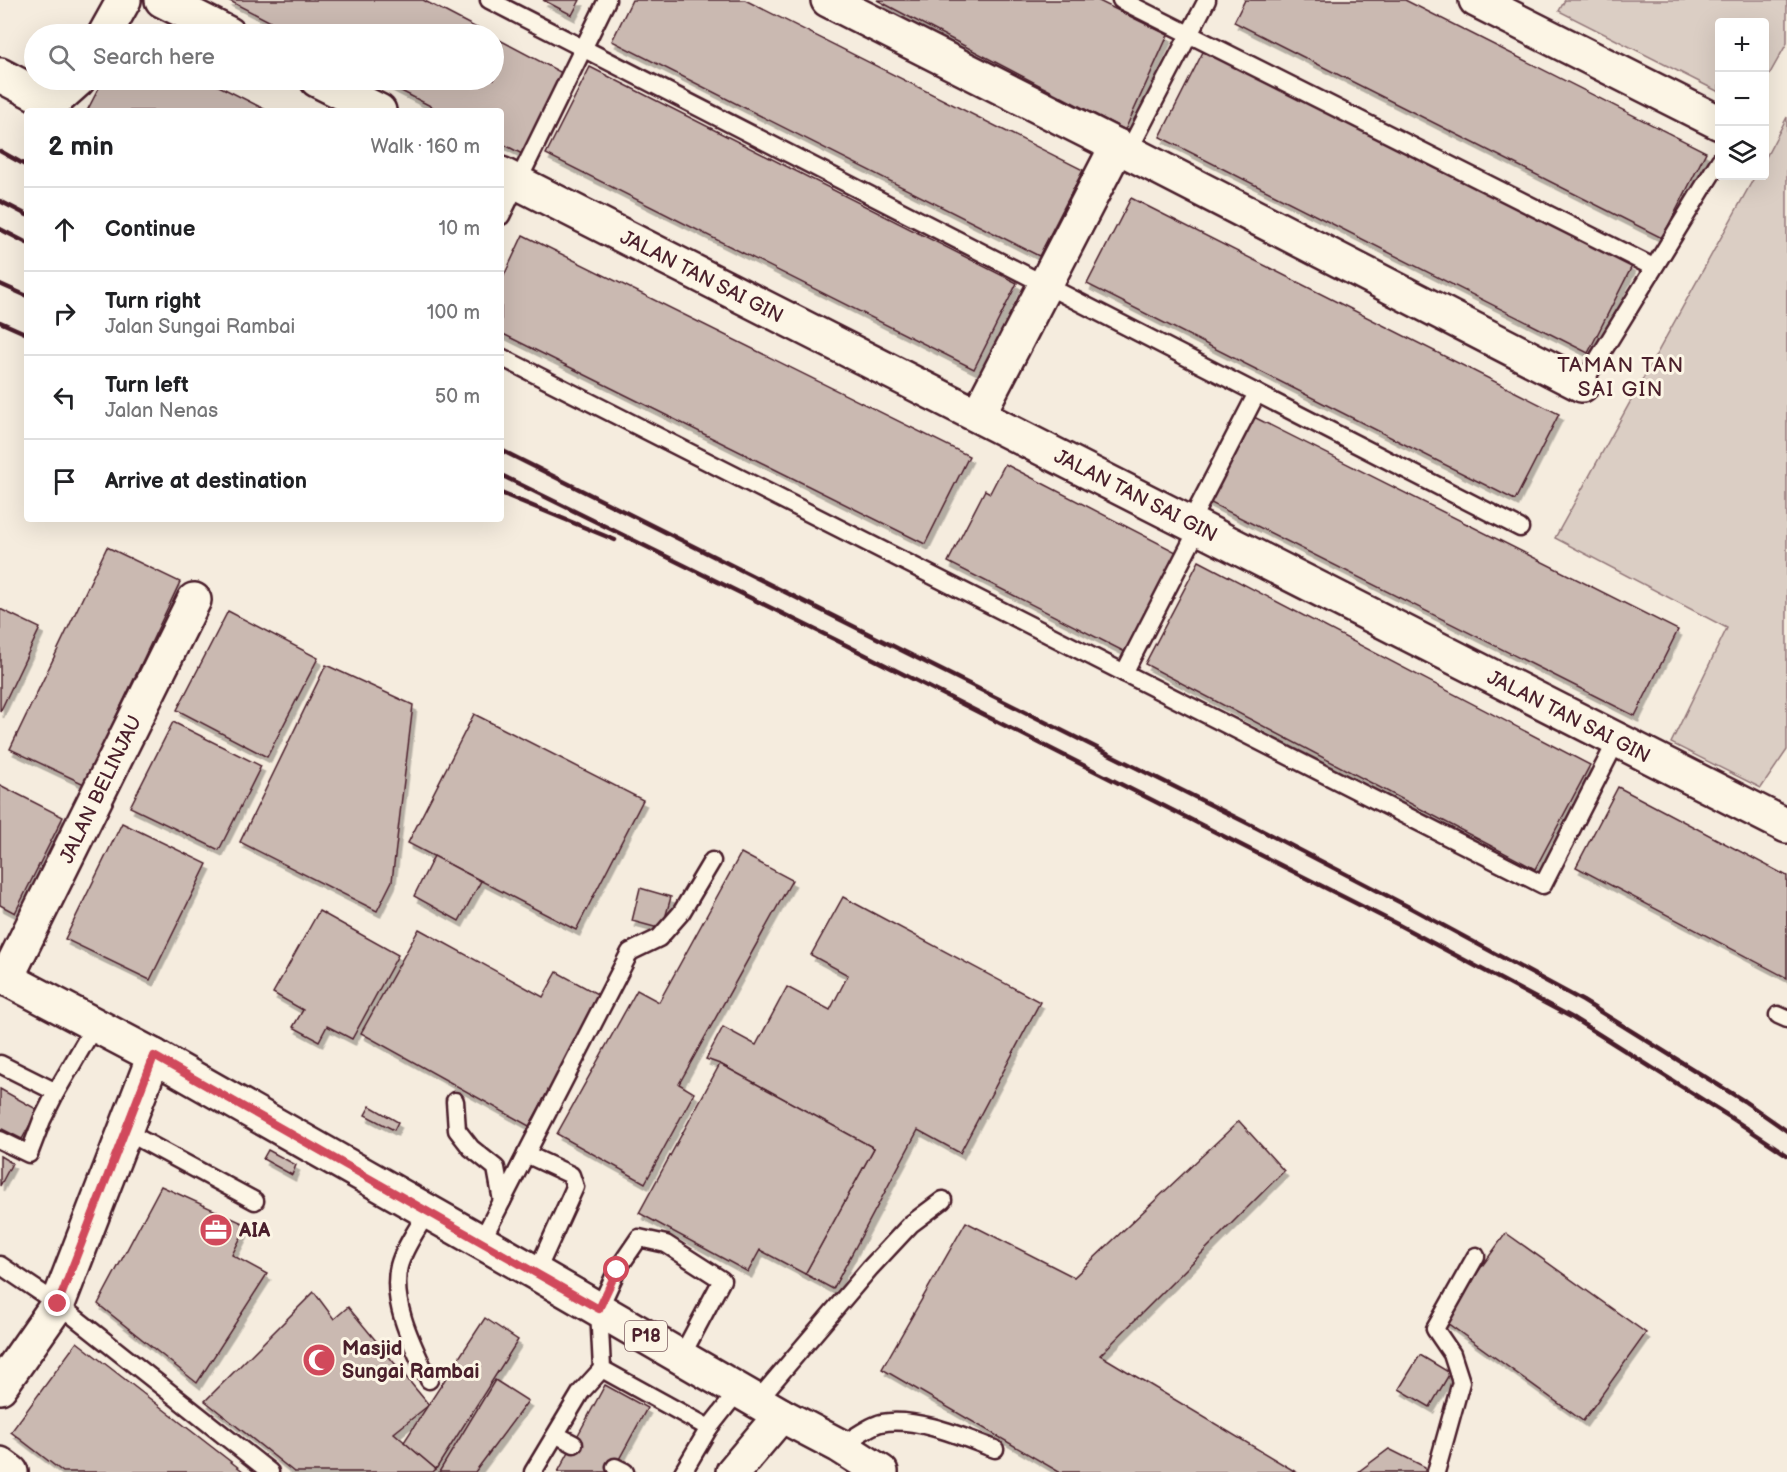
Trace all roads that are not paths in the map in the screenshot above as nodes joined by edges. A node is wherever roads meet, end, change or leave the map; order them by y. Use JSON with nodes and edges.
{"nodes":[{"id":1,"x":124,"y":0,"type":"edge"},
{"id":2,"x":489,"y":0,"type":"edge"},
{"id":3,"x":607,"y":0,"type":"edge"},
{"id":4,"x":828,"y":0,"type":"edge"},
{"id":5,"x":1121,"y":0,"type":"edge"},
{"id":6,"x":1207,"y":0,"type":"edge"},
{"id":7,"x":1476,"y":0,"type":"edge"},
{"id":8,"x":176,"y":3,"type":"edge"},
{"id":9,"x":111,"y":24,"type":"edge"},
{"id":10,"x":212,"y":24,"type":"edge"},
{"id":11,"x":1189,"y":34,"type":"junction"},
{"id":12,"x":584,"y":47,"type":"junction"},
{"id":13,"x":0,"y":75,"type":"edge"},
{"id":14,"x":24,"y":87,"type":"edge"},
{"id":15,"x":30,"y":90,"type":"edge"},
{"id":16,"x":337,"y":90,"type":"edge"},
{"id":17,"x":69,"y":95,"type":"edge"},
{"id":18,"x":373,"y":108,"type":"edge"},
{"id":19,"x":1715,"y":121,"type":"edge"},
{"id":20,"x":1122,"y":149,"type":"junction"},
{"id":21,"x":1715,"y":166,"type":"edge"},
{"id":22,"x":509,"y":178,"type":"edge"},
{"id":23,"x":504,"y":202,"type":"edge"},
{"id":24,"x":1653,"y":267,"type":"junction"},
{"id":25,"x":1045,"y":285,"type":"junction"},
{"id":26,"x":504,"y":359,"type":"edge"},
{"id":27,"x":1582,"y":385,"type":"joint"},
{"id":28,"x":1257,"y":393,"type":"junction"},
{"id":29,"x":978,"y":415,"type":"junction"},
{"id":30,"x":1195,"y":525,"type":"junction"},
{"id":31,"x":1520,"y":528,"type":"dead end"},
{"id":32,"x":194,"y":600,"type":"dead end"},
{"id":33,"x":1124,"y":673,"type":"junction"},
{"id":34,"x":1617,"y":740,"type":"junction"},
{"id":35,"x":1782,"y":813,"type":"edge"},
{"id":36,"x":712,"y":861,"type":"dead end"},
{"id":37,"x":3,"y":977,"type":"edge"},
{"id":38,"x":95,"y":1025,"type":"junction"},
{"id":39,"x":154,"y":1056,"type":"junction"},
{"id":40,"x":0,"y":1064,"type":"edge"},
{"id":41,"x":56,"y":1092,"type":"junction"},
{"id":42,"x":455,"y":1101,"type":"dead end"},
{"id":43,"x":125,"y":1131,"type":"junction"},
{"id":44,"x":0,"y":1140,"type":"edge"},
{"id":45,"x":526,"y":1154,"type":"junction"},
{"id":46,"x":943,"y":1200,"type":"dead end"},
{"id":47,"x":255,"y":1201,"type":"dead end"},
{"id":48,"x":502,"y":1201,"type":"junction"},
{"id":49,"x":427,"y":1212,"type":"junction"},
{"id":50,"x":481,"y":1242,"type":"junction"},
{"id":51,"x":1476,"y":1256,"type":"dead end"},
{"id":52,"x":0,"y":1265,"type":"edge"},
{"id":53,"x":536,"y":1273,"type":"junction"},
{"id":54,"x":58,"y":1304,"type":"junction"},
{"id":55,"x":599,"y":1309,"type":"junction"},
{"id":56,"x":681,"y":1357,"type":"junction"},
{"id":57,"x":602,"y":1369,"type":"junction"},
{"id":58,"x":429,"y":1380,"type":"dead end"},
{"id":59,"x":0,"y":1387,"type":"edge"},
{"id":60,"x":759,"y":1402,"type":"junction"},
{"id":61,"x":710,"y":1428,"type":"junction"},
{"id":62,"x":557,"y":1435,"type":"junction"},
{"id":63,"x":574,"y":1444,"type":"dead end"},
{"id":64,"x":995,"y":1449,"type":"dead end"},
{"id":65,"x":862,"y":1459,"type":"edge"},
{"id":66,"x":0,"y":1464,"type":"edge"},
{"id":67,"x":11,"y":1472,"type":"edge"},
{"id":68,"x":270,"y":1472,"type":"edge"},
{"id":69,"x":533,"y":1472,"type":"edge"},
{"id":70,"x":683,"y":1472,"type":"edge"},
{"id":71,"x":733,"y":1472,"type":"edge"},
{"id":72,"x":898,"y":1472,"type":"edge"},
{"id":73,"x":1436,"y":1472,"type":"edge"}],
"edges":[{"from":1,"to":9,"type":"street"},
{"from":2,"to":12,"type":"lane"},
{"from":3,"to":12,"type":"lane"},
{"from":4,"to":20,"type":"street"},
{"from":5,"to":11,"type":"lane"},
{"from":6,"to":11,"type":"lane"},
{"from":7,"to":19,"type":"street"},
{"from":8,"to":10,"type":"street"},
{"from":11,"to":20,"type":"lane"},
{"from":11,"to":24,"type":"lane"},
{"from":12,"to":22,"type":"lane"},
{"from":12,"to":25,"type":"lane"},
{"from":13,"to":14,"type":"street"},
{"from":15,"to":17,"type":"street"},
{"from":16,"to":18,"type":"street"},
{"from":20,"to":25,"type":"street"},
{"from":20,"to":27,"type":"street"},
{"from":21,"to":24,"type":"lane"},
{"from":22,"to":23,"type":"lane"},
{"from":22,"to":29,"type":"street","name":"JALAN TAN SAI GIN"},
{"from":24,"to":27,"type":"lane"},
{"from":25,"to":28,"type":"lane"},
{"from":25,"to":29,"type":"street"},
{"from":26,"to":33,"type":"lane"},
{"from":28,"to":30,"type":"lane"},
{"from":28,"to":31,"type":"lane"},
{"from":29,"to":30,"type":"street","name":"JALAN TAN SAI GIN"},
{"from":30,"to":33,"type":"lane"},
{"from":30,"to":34,"type":"street","name":"JALAN TAN SAI GIN"},
{"from":32,"to":37,"type":"street","name":"JALAN BELINJAU"},
{"from":33,"to":34,"type":"lane"},
{"from":34,"to":35,"type":"street","name":"JALAN TAN SAI GIN"},
{"from":36,"to":45,"type":"lane"},
{"from":37,"to":38,"type":"street","number":"P18"},
{"from":38,"to":39,"type":"street","number":"P18"},
{"from":38,"to":41,"type":"lane"},
{"from":39,"to":43,"type":"street"},
{"from":39,"to":49,"type":"street","number":"P18"},
{"from":40,"to":41,"type":"lane"},
{"from":41,"to":44,"type":"lane"},
{"from":42,"to":48,"type":"lane"},
{"from":43,"to":47,"type":"lane"},
{"from":43,"to":54,"type":"street"},
{"from":45,"to":48,"type":"lane"},
{"from":45,"to":53,"type":"lane"},
{"from":46,"to":60,"type":"lane"},
{"from":48,"to":50,"type":"lane"},
{"from":49,"to":50,"type":"street","number":"P18"},
{"from":49,"to":58,"type":"lane"},
{"from":50,"to":53,"type":"street","number":"P18"},
{"from":51,"to":73,"type":"lane"},
{"from":52,"to":54,"type":"lane"},
{"from":53,"to":55,"type":"street","number":"P18"},
{"from":54,"to":59,"type":"street"},
{"from":54,"to":68,"type":"lane"},
{"from":55,"to":56,"type":"street","number":"P18"},
{"from":55,"to":56,"type":"lane"},
{"from":55,"to":57,"type":"lane"},
{"from":56,"to":60,"type":"street","number":"P18"},
{"from":57,"to":61,"type":"lane"},
{"from":57,"to":62,"type":"lane"},
{"from":60,"to":61,"type":"lane"},
{"from":60,"to":65,"type":"street","number":"P18"},
{"from":60,"to":71,"type":"street"},
{"from":61,"to":70,"type":"lane"},
{"from":62,"to":63,"type":"lane"},
{"from":62,"to":69,"type":"lane"},
{"from":64,"to":65,"type":"lane"},
{"from":65,"to":72,"type":"street","number":"P18"},
{"from":66,"to":67,"type":"street"}]}
